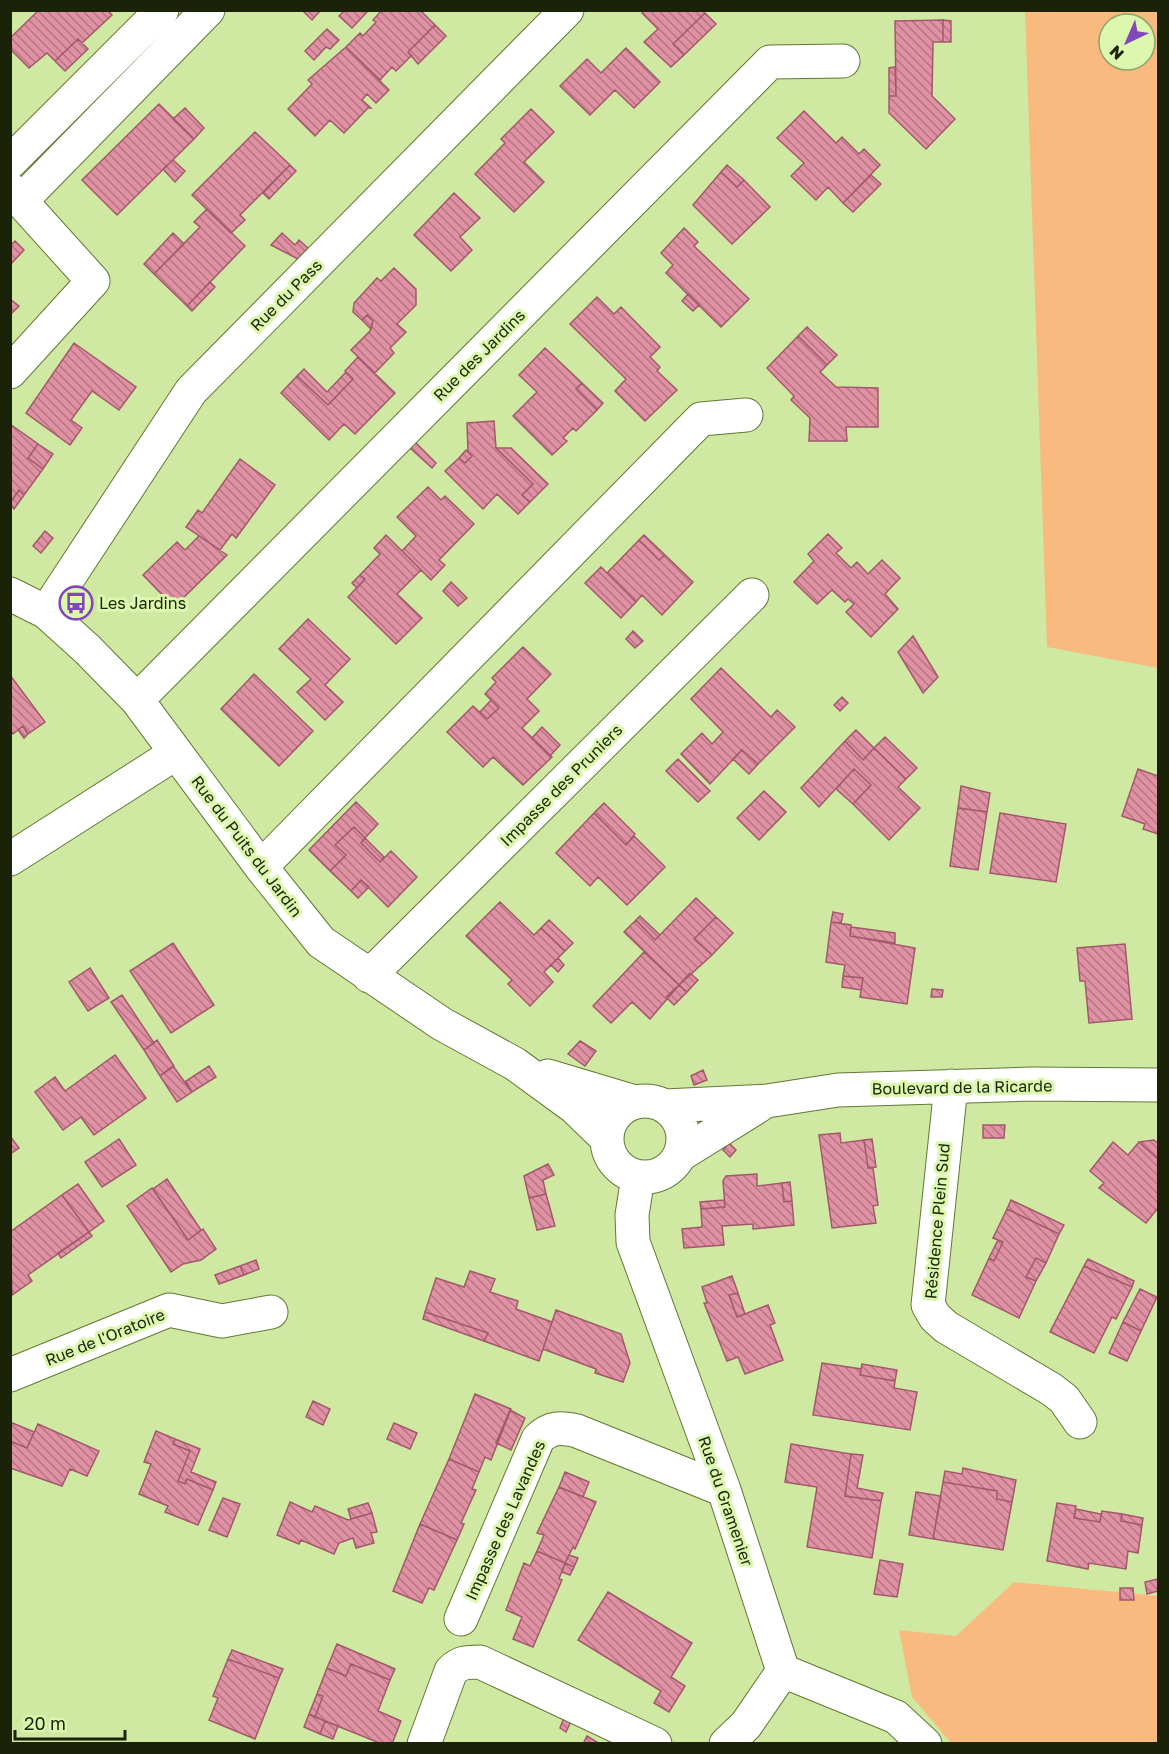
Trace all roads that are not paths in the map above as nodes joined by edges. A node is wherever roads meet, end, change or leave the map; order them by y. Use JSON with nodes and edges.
{"nodes":[{"id":1,"x":162,"y":10,"type":"edge"},
{"id":2,"x":208,"y":10,"type":"edge"},
{"id":3,"x":567,"y":10,"type":"edge"},
{"id":4,"x":843,"y":60,"type":"dead end"},
{"id":5,"x":10,"y":162,"type":"edge"},
{"id":6,"x":16,"y":195,"type":"edge"},
{"id":7,"x":10,"y":372,"type":"edge"},
{"id":8,"x":746,"y":415,"type":"dead end"},
{"id":9,"x":10,"y":594,"type":"edge"},
{"id":10,"x":753,"y":595,"type":"dead end"},
{"id":11,"x":46,"y":612,"type":"junction"},
{"id":12,"x":137,"y":700,"type":"junction"},
{"id":13,"x":176,"y":753,"type":"junction"},
{"id":14,"x":10,"y":859,"type":"edge"},
{"id":15,"x":261,"y":867,"type":"junction"},
{"id":16,"x":369,"y":976,"type":"junction"},
{"id":17,"x":515,"y":1064,"type":"junction"},
{"id":18,"x":1158,"y":1085,"type":"edge"},
{"id":19,"x":951,"y":1086,"type":"junction"},
{"id":20,"x":767,"y":1101,"type":"junction"},
{"id":21,"x":650,"y":1104,"type":"junction"},
{"id":22,"x":607,"y":1139,"type":"junction"},
{"id":23,"x":680,"y":1155,"type":"junction"},
{"id":24,"x":638,"y":1177,"type":"junction"},
{"id":25,"x":271,"y":1312,"type":"dead end"},
{"id":26,"x":10,"y":1375,"type":"edge"},
{"id":27,"x":1080,"y":1422,"type":"dead end"},
{"id":28,"x":724,"y":1490,"type":"junction"},
{"id":29,"x":461,"y":1619,"type":"dead end"},
{"id":30,"x":783,"y":1671,"type":"junction"},
{"id":31,"x":424,"y":1743,"type":"edge"},
{"id":32,"x":655,"y":1743,"type":"edge"},
{"id":33,"x":726,"y":1743,"type":"edge"},
{"id":34,"x":925,"y":1743,"type":"edge"}],
"edges":[{"from":1,"to":5,"type":"street"},
{"from":2,"to":6,"type":"street"},
{"from":3,"to":11,"type":"street","name":"Rue du Pass"},
{"from":4,"to":12,"type":"street","name":"Rue des Jardins"},
{"from":6,"to":7,"type":"street"},
{"from":8,"to":15,"type":"street"},
{"from":9,"to":11,"type":"street","name":"Rue du Puits du Jardin"},
{"from":10,"to":16,"type":"street","name":"Impasse des Pruniers"},
{"from":11,"to":12,"type":"street","name":"Rue du Puits du Jardin"},
{"from":12,"to":13,"type":"street","name":"Rue du Puits du Jardin"},
{"from":13,"to":14,"type":"street"},
{"from":13,"to":15,"type":"street","name":"Rue du Puits du Jardin"},
{"from":15,"to":16,"type":"street","name":"Rue du Puits du Jardin"},
{"from":16,"to":17,"type":"street","name":"Rue du Puits du Jardin"},
{"from":17,"to":21,"type":"street","name":"Rue du Puits du Jardin"},
{"from":17,"to":22,"type":"street","name":"Rue du Puits du Jardin"},
{"from":18,"to":19,"type":"street","name":"Boulevard de la Ricarde"},
{"from":19,"to":20,"type":"street","name":"Boulevard de la Ricarde"},
{"from":19,"to":27,"type":"street","name":"Résidence Plein Sud"},
{"from":20,"to":21,"type":"street","name":"Boulevard de la Ricarde"},
{"from":20,"to":23,"type":"street","name":"Boulevard de la Ricarde"},
{"from":21,"to":22,"type":"street"},
{"from":21,"to":23,"type":"street"},
{"from":22,"to":24,"type":"street"},
{"from":23,"to":24,"type":"street"},
{"from":24,"to":28,"type":"street","name":"Rue du Gramenier"},
{"from":25,"to":26,"type":"street","name":"Rue de l'Oratoire"},
{"from":28,"to":29,"type":"street","name":"Impasse des Lavandes"},
{"from":28,"to":30,"type":"street","name":"Rue du Gramenier"},
{"from":30,"to":33,"type":"street"},
{"from":30,"to":34,"type":"street"},
{"from":31,"to":32,"type":"street"}]}
